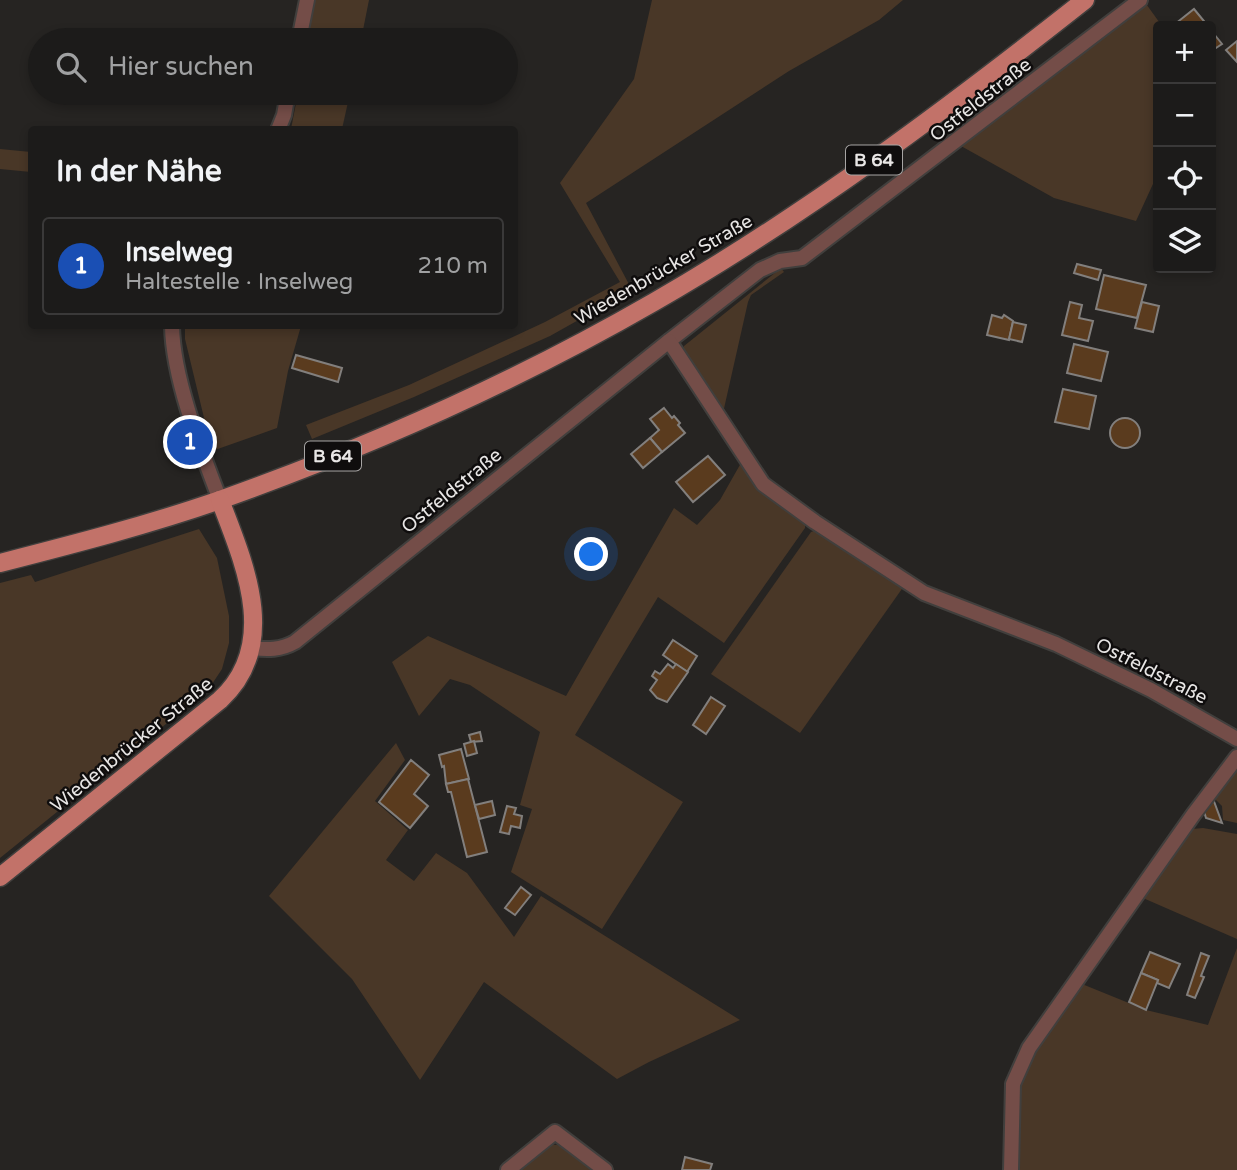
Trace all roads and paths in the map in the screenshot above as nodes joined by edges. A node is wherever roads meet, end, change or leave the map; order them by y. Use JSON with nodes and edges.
{"nodes":[{"id":1,"x":307,"y":0,"type":"edge"},
{"id":2,"x":1085,"y":0,"type":"edge"},
{"id":3,"x":1140,"y":0,"type":"edge"},
{"id":4,"x":301,"y":28,"type":"edge"},
{"id":5,"x":286,"y":105,"type":"edge"},
{"id":6,"x":280,"y":126,"type":"edge"},
{"id":7,"x":172,"y":329,"type":"edge"},
{"id":8,"x":668,"y":341,"type":"junction"},
{"id":9,"x":220,"y":500,"type":"junction"},
{"id":10,"x":0,"y":564,"type":"edge"},
{"id":11,"x":252,"y":648,"type":"junction"},
{"id":12,"x":1235,"y":738,"type":"edge"},
{"id":13,"x":1236,"y":759,"type":"edge"},
{"id":14,"x":0,"y":877,"type":"edge"},
{"id":15,"x":508,"y":1170,"type":"edge"},
{"id":16,"x":604,"y":1170,"type":"edge"},
{"id":17,"x":1011,"y":1170,"type":"edge"}],
"edges":[{"from":1,"to":4,"type":"street"},
{"from":2,"to":9,"type":"main road","name":"Wiedenbrücker Straße","number":"B 64"},
{"from":3,"to":8,"type":"street","name":"Ostfeldstraße"},
{"from":5,"to":6,"type":"street"},
{"from":7,"to":9,"type":"street"},
{"from":8,"to":11,"type":"street","name":"Ostfeldstraße"},
{"from":8,"to":12,"type":"street","name":"Ostfeldstraße"},
{"from":9,"to":10,"type":"main road","name":"Wiedenbrücker Straße","number":"B 64"},
{"from":9,"to":11,"type":"main road","name":"Wiedenbrücker Straße"},
{"from":11,"to":14,"type":"main road","name":"Wiedenbrücker Straße"},
{"from":12,"to":13,"type":"street","name":"Ostfeldstraße"},
{"from":13,"to":17,"type":"street","name":"Ostfeldstraße"},
{"from":15,"to":16,"type":"street"}]}
